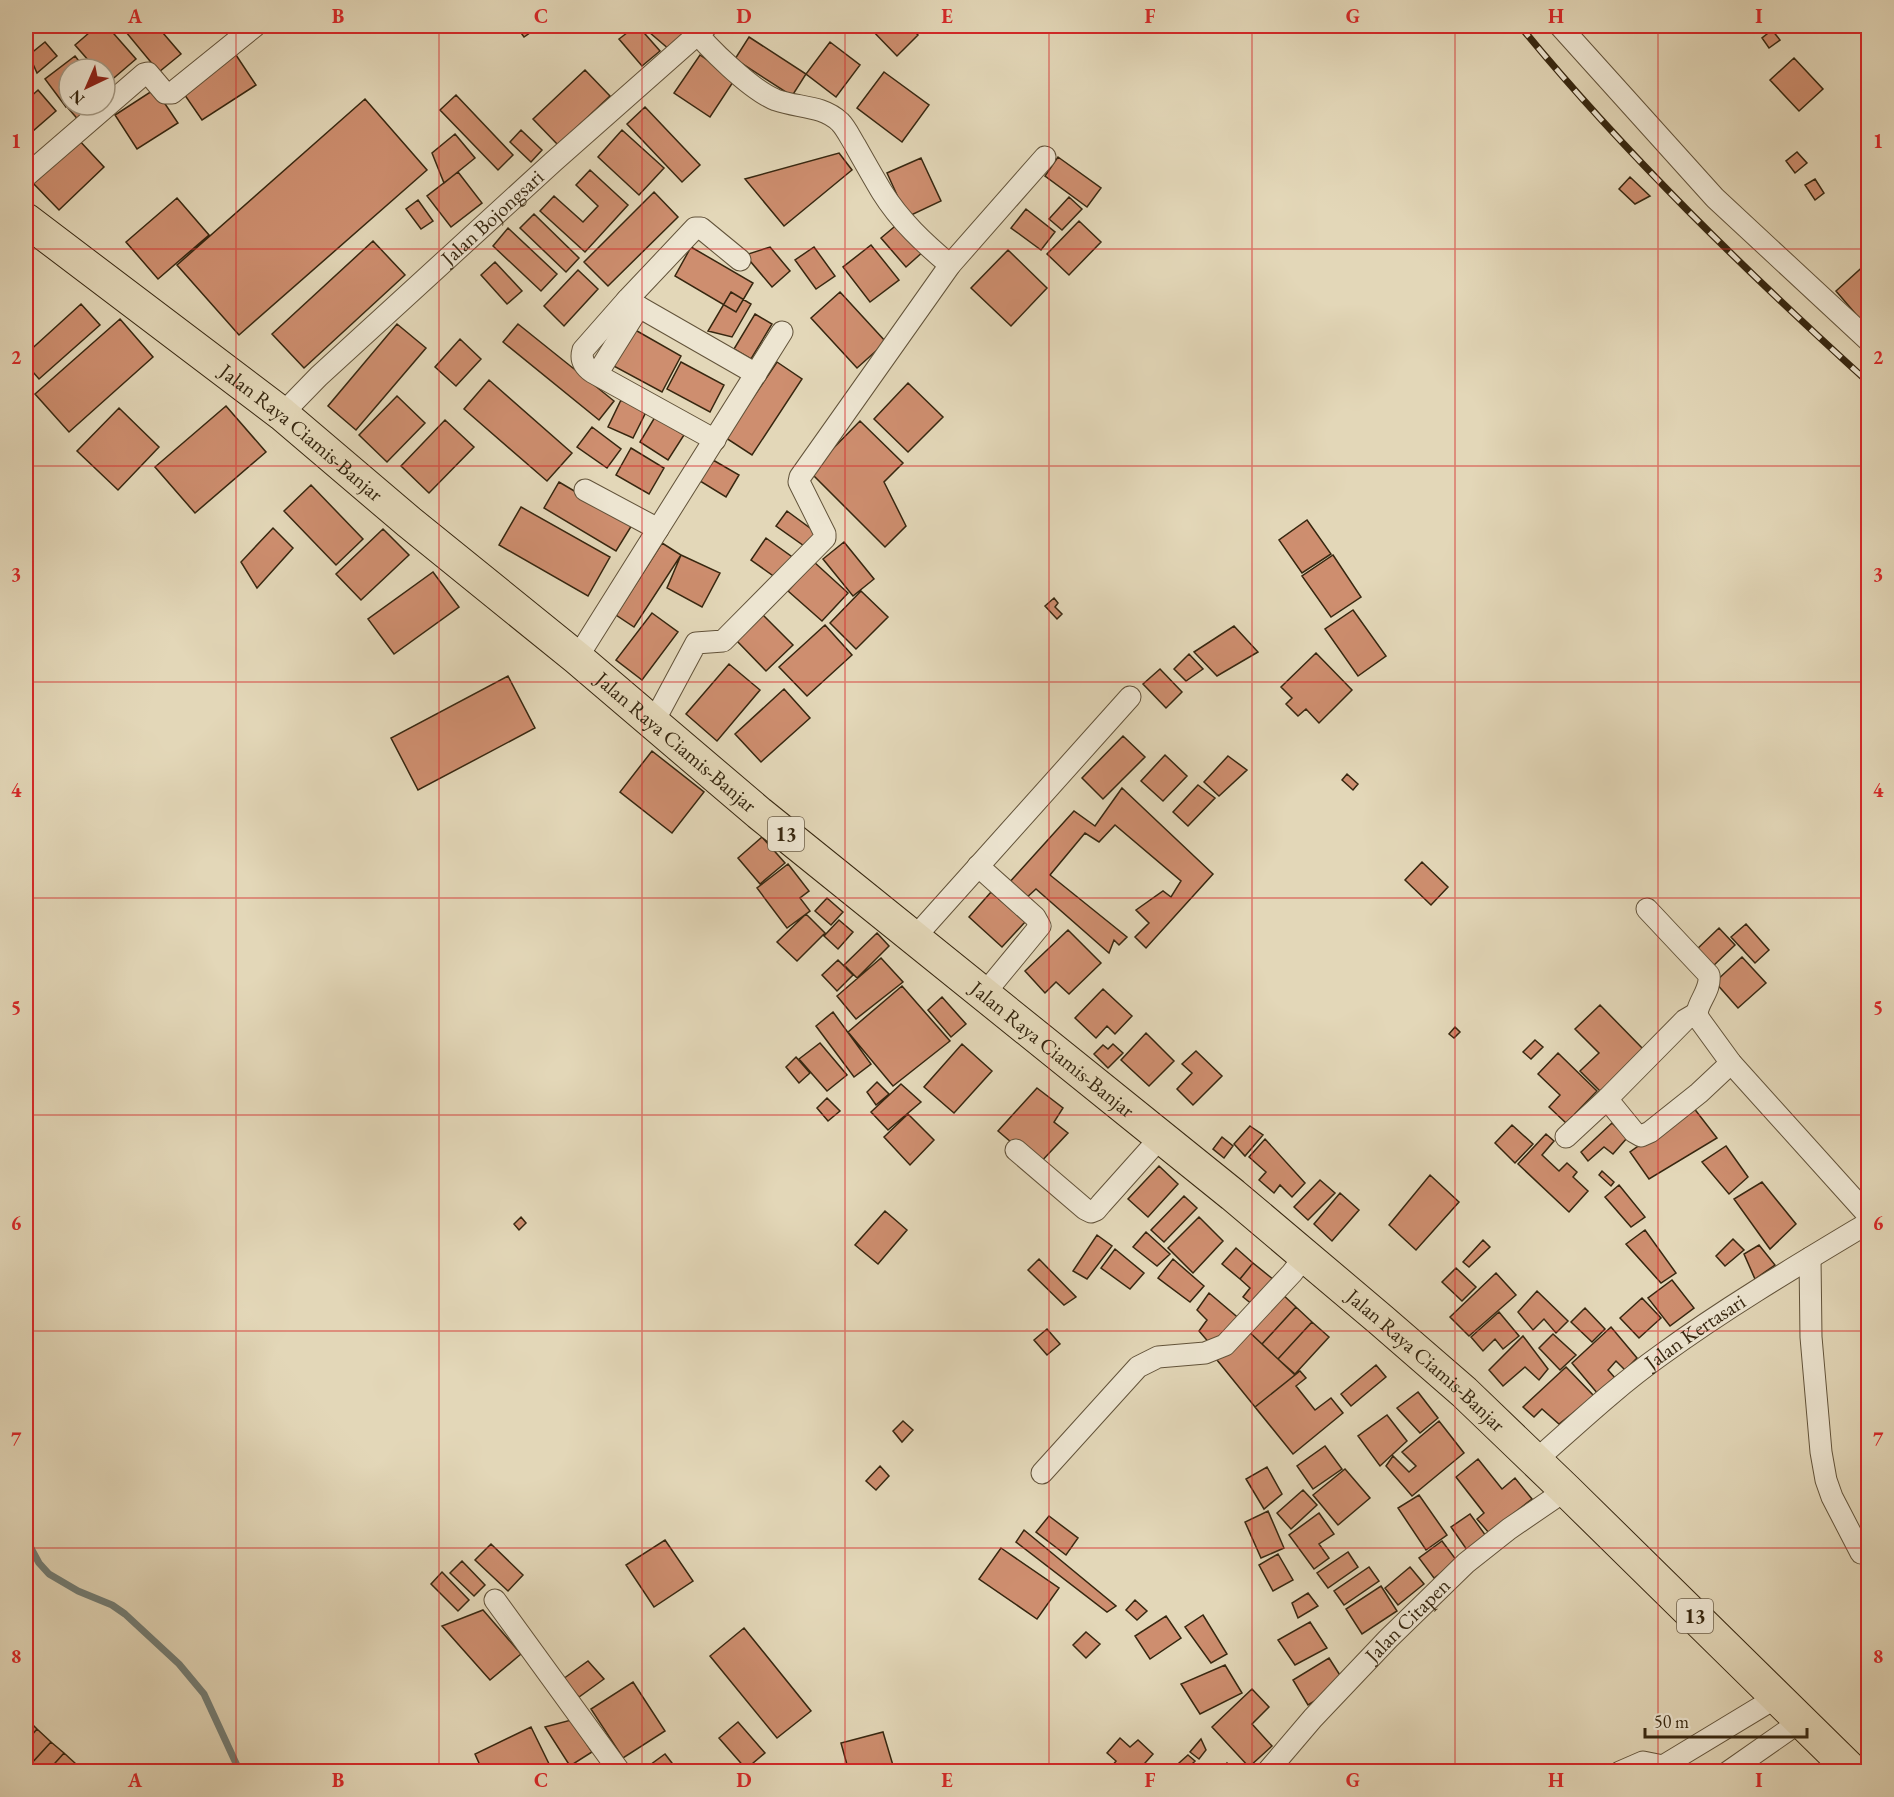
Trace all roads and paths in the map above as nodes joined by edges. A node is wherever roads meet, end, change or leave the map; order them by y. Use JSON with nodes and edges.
{"nodes":[{"id":1,"x":255,"y":26,"type":"edge"},
{"id":2,"x":1560,"y":26,"type":"edge"},
{"id":3,"x":698,"y":28,"type":"edge"},
{"id":4,"x":1045,"y":158,"type":"dead end"},
{"id":5,"x":26,"y":176,"type":"edge"},
{"id":6,"x":26,"y":220,"type":"edge"},
{"id":7,"x":740,"y":260,"type":"dead end"},
{"id":8,"x":950,"y":266,"type":"junction"},
{"id":9,"x":633,"y":304,"type":"junction"},
{"id":10,"x":782,"y":332,"type":"dead end"},
{"id":11,"x":1869,"y":340,"type":"edge"},
{"id":12,"x":756,"y":374,"type":"junction"},
{"id":13,"x":282,"y":414,"type":"junction"},
{"id":14,"x":715,"y":440,"type":"junction"},
{"id":15,"x":585,"y":490,"type":"dead end"},
{"id":16,"x":658,"y":529,"type":"junction"},
{"id":17,"x":577,"y":658,"type":"junction"},
{"id":18,"x":1130,"y":697,"type":"dead end"},
{"id":19,"x":653,"y":723,"type":"junction"},
{"id":20,"x":978,"y":866,"type":"junction"},
{"id":21,"x":1647,"y":909,"type":"dead end"},
{"id":22,"x":915,"y":937,"type":"junction"},
{"id":23,"x":984,"y":994,"type":"junction"},
{"id":24,"x":1697,"y":1013,"type":"junction"},
{"id":25,"x":1731,"y":1064,"type":"junction"},
{"id":26,"x":1607,"y":1099,"type":"junction"},
{"id":27,"x":1161,"y":1137,"type":"junction"},
{"id":28,"x":1566,"y":1137,"type":"dead end"},
{"id":29,"x":1016,"y":1150,"type":"dead end"},
{"id":30,"x":1869,"y":1215,"type":"edge"},
{"id":31,"x":1869,"y":1223,"type":"edge"},
{"id":32,"x":1305,"y":1256,"type":"junction"},
{"id":33,"x":1810,"y":1258,"type":"junction"},
{"id":34,"x":1535,"y":1461,"type":"junction"},
{"id":35,"x":1042,"y":1473,"type":"dead end"},
{"id":36,"x":1566,"y":1490,"type":"junction"},
{"id":37,"x":1869,"y":1550,"type":"edge"},
{"id":38,"x":495,"y":1600,"type":"dead end"},
{"id":39,"x":1777,"y":1697,"type":"junction"},
{"id":40,"x":1801,"y":1721,"type":"junction"},
{"id":41,"x":620,"y":1772,"type":"edge"},
{"id":42,"x":1267,"y":1772,"type":"edge"},
{"id":43,"x":1620,"y":1772,"type":"edge"},
{"id":44,"x":1728,"y":1772,"type":"edge"},
{"id":45,"x":1853,"y":1772,"type":"edge"}],
"edges":[{"from":1,"to":5,"type":"street"},
{"from":2,"to":11,"type":"street"},
{"from":3,"to":8,"type":"street"},
{"from":3,"to":13,"type":"street","name":"Jalan Bojongsari"},
{"from":4,"to":8,"type":"street"},
{"from":6,"to":13,"type":"highway","name":"Jalan Raya Ciamis-Banjar","number":"13"},
{"from":7,"to":9,"type":"street"},
{"from":8,"to":19,"type":"street"},
{"from":9,"to":12,"type":"street"},
{"from":9,"to":14,"type":"street"},
{"from":10,"to":12,"type":"street"},
{"from":12,"to":14,"type":"street"},
{"from":13,"to":17,"type":"highway","name":"Jalan Raya Ciamis-Banjar","number":"13"},
{"from":14,"to":16,"type":"street"},
{"from":15,"to":16,"type":"street"},
{"from":16,"to":17,"type":"street"},
{"from":17,"to":19,"type":"highway","name":"Jalan Raya Ciamis-Banjar","number":"13"},
{"from":18,"to":20,"type":"street"},
{"from":19,"to":22,"type":"highway","name":"Jalan Raya Ciamis-Banjar","number":"13"},
{"from":20,"to":22,"type":"street"},
{"from":20,"to":23,"type":"street"},
{"from":21,"to":24,"type":"street"},
{"from":22,"to":23,"type":"highway","name":"Jalan Raya Ciamis-Banjar","number":"13"},
{"from":23,"to":27,"type":"highway","name":"Jalan Raya Ciamis-Banjar","number":"13"},
{"from":24,"to":25,"type":"street"},
{"from":24,"to":26,"type":"street"},
{"from":25,"to":26,"type":"street"},
{"from":25,"to":30,"type":"street"},
{"from":26,"to":28,"type":"street"},
{"from":27,"to":29,"type":"street"},
{"from":27,"to":32,"type":"highway","name":"Jalan Raya Ciamis-Banjar","number":"13"},
{"from":31,"to":33,"type":"street","name":"Jalan Kertasari"},
{"from":32,"to":34,"type":"highway","name":"Jalan Raya Ciamis-Banjar","number":"13"},
{"from":32,"to":35,"type":"street"},
{"from":33,"to":34,"type":"street","name":"Jalan Kertasari"},
{"from":33,"to":37,"type":"street"},
{"from":34,"to":36,"type":"highway","number":"13"},
{"from":36,"to":39,"type":"highway","number":"13"},
{"from":36,"to":42,"type":"street","name":"Jalan Citapen"},
{"from":38,"to":41,"type":"street"},
{"from":39,"to":40,"type":"highway","number":"13"},
{"from":39,"to":43,"type":"street"},
{"from":40,"to":44,"type":"street"},
{"from":40,"to":45,"type":"highway","number":"13"}]}
